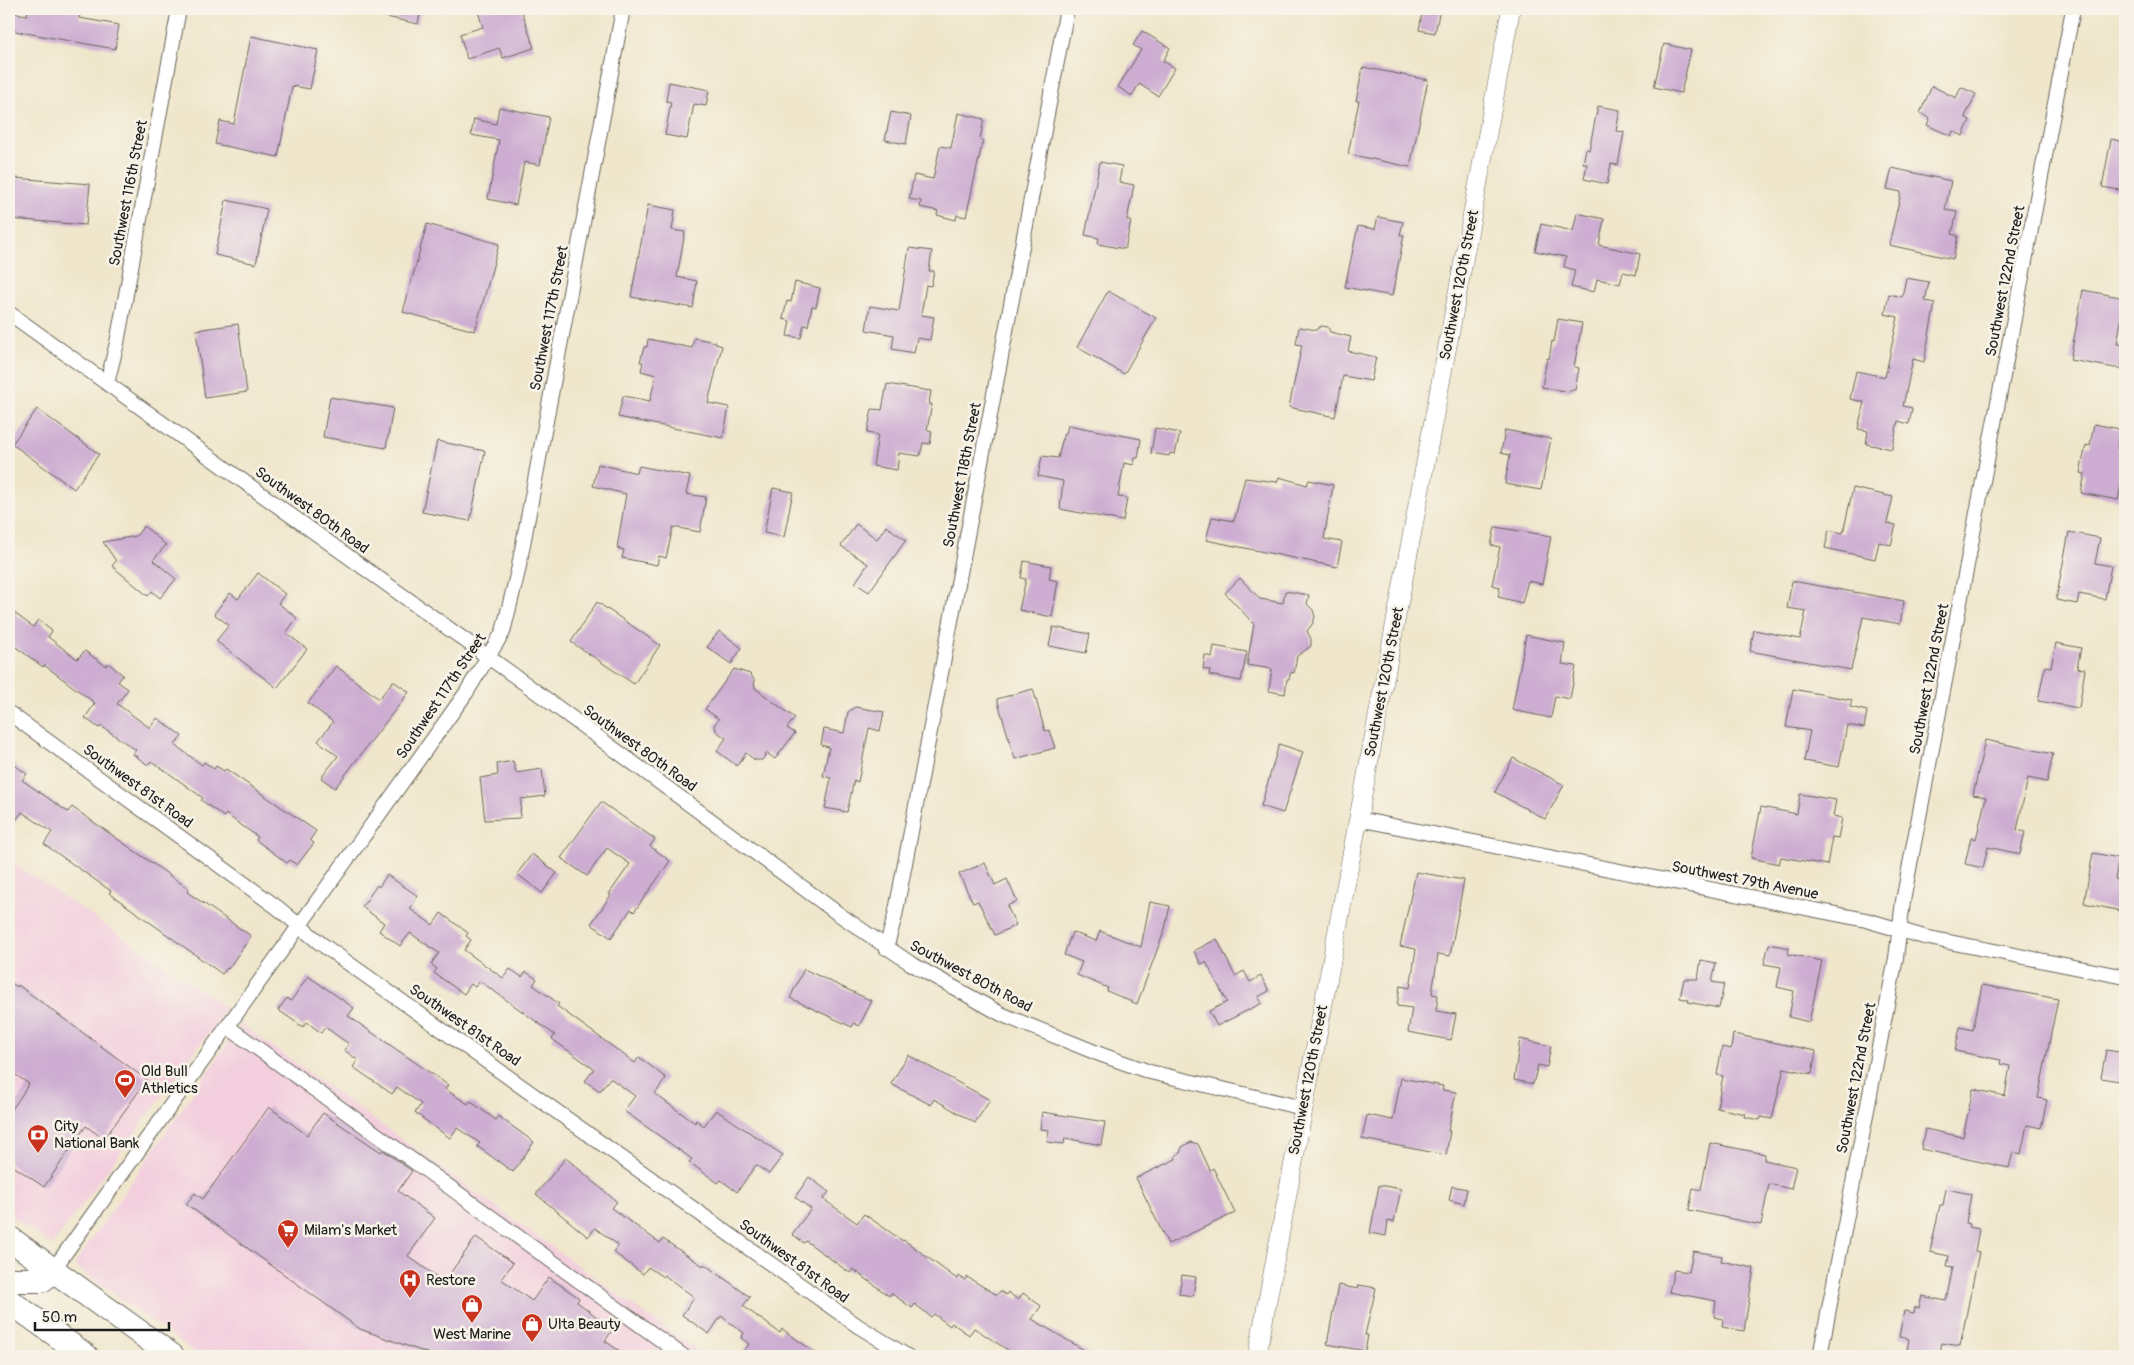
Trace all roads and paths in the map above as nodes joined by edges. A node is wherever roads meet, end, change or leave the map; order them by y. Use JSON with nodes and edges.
{"nodes":[{"id":1,"x":179,"y":9,"type":"edge"},
{"id":2,"x":623,"y":9,"type":"edge"},
{"id":3,"x":1067,"y":9,"type":"edge"},
{"id":4,"x":1511,"y":9,"type":"edge"},
{"id":5,"x":2073,"y":9,"type":"edge"},
{"id":6,"x":9,"y":314,"type":"edge"},
{"id":7,"x":107,"y":383,"type":"junction"},
{"id":8,"x":489,"y":657,"type":"junction"},
{"id":9,"x":9,"y":713,"type":"edge"},
{"id":10,"x":1358,"y":819,"type":"junction"},
{"id":11,"x":299,"y":927,"type":"junction"},
{"id":12,"x":1899,"y":930,"type":"junction"},
{"id":13,"x":886,"y":948,"type":"junction"},
{"id":14,"x":2125,"y":977,"type":"edge"},
{"id":15,"x":228,"y":1028,"type":"junction"},
{"id":16,"x":1303,"y":1108,"type":"junction"},
{"id":17,"x":9,"y":1238,"type":"edge"},
{"id":18,"x":53,"y":1270,"type":"junction"},
{"id":19,"x":9,"y":1280,"type":"edge"},
{"id":20,"x":9,"y":1301,"type":"edge"},
{"id":21,"x":86,"y":1356,"type":"edge"},
{"id":22,"x":172,"y":1356,"type":"edge"},
{"id":23,"x":683,"y":1356,"type":"edge"},
{"id":24,"x":907,"y":1356,"type":"edge"},
{"id":25,"x":1257,"y":1356,"type":"edge"},
{"id":26,"x":1820,"y":1356,"type":"edge"}],
"edges":[{"from":1,"to":7,"type":"street","name":"Southwest 116th Street"},
{"from":2,"to":8,"type":"street","name":"Southwest 117th Street"},
{"from":3,"to":13,"type":"street","name":"Southwest 118th Street"},
{"from":4,"to":10,"type":"street","name":"Southwest 120th Street"},
{"from":5,"to":12,"type":"street","name":"Southwest 122nd Street"},
{"from":6,"to":7,"type":"street","name":"Southwest 80th Road"},
{"from":7,"to":8,"type":"street","name":"Southwest 80th Road"},
{"from":8,"to":11,"type":"street","name":"Southwest 117th Street"},
{"from":8,"to":13,"type":"street","name":"Southwest 80th Road"},
{"from":9,"to":11,"type":"street","name":"Southwest 81st Road"},
{"from":10,"to":12,"type":"street","name":"Southwest 79th Avenue"},
{"from":10,"to":16,"type":"street","name":"Southwest 120th Street"},
{"from":11,"to":15,"type":"street","name":"Southwest 117th Street"},
{"from":11,"to":24,"type":"street","name":"Southwest 81st Road"},
{"from":12,"to":14,"type":"street","name":"Southwest 79th Avenue"},
{"from":12,"to":26,"type":"street","name":"Southwest 122nd Street"},
{"from":13,"to":16,"type":"street","name":"Southwest 80th Road"},
{"from":15,"to":18,"type":"street","name":"Southwest 117th Street"},
{"from":15,"to":23,"type":"street"},
{"from":16,"to":25,"type":"street","name":"Southwest 120th Street"},
{"from":17,"to":18,"type":"highway"},
{"from":18,"to":19,"type":"highway"},
{"from":18,"to":22,"type":"highway"},
{"from":20,"to":21,"type":"highway"}]}
